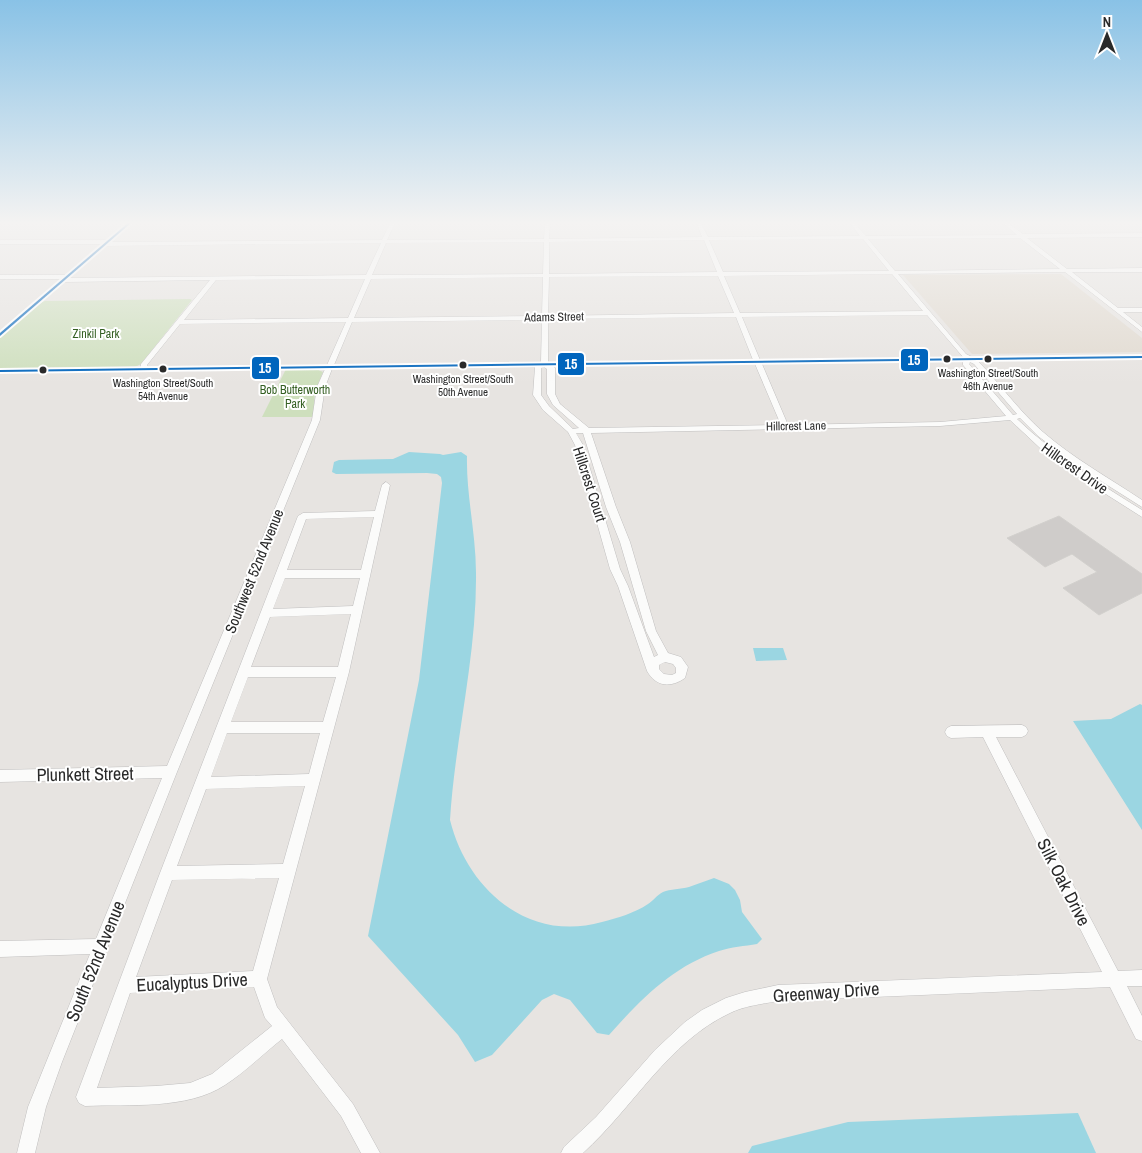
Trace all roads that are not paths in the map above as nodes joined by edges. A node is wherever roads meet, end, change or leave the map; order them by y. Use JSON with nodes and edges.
{"nodes":[{"id":1,"x":369,"y":277,"type":"junction"},
{"id":2,"x":386,"y":277,"type":"edge"},
{"id":3,"x":546,"y":277,"type":"edge"},
{"id":4,"x":721,"y":277,"type":"edge"},
{"id":5,"x":898,"y":277,"type":"edge"},
{"id":6,"x":1075,"y":277,"type":"edge"},
{"id":7,"x":0,"y":278,"type":"edge"},
{"id":8,"x":65,"y":278,"type":"junction"},
{"id":9,"x":215,"y":278,"type":"junction"},
{"id":10,"x":1118,"y":310,"type":"junction"},
{"id":11,"x":1142,"y":310,"type":"edge"},
{"id":12,"x":928,"y":313,"type":"junction"},
{"id":13,"x":737,"y":315,"type":"junction"},
{"id":14,"x":545,"y":318,"type":"junction"},
{"id":15,"x":351,"y":320,"type":"junction"},
{"id":16,"x":179,"y":322,"type":"junction"},
{"id":17,"x":1142,"y":330,"type":"edge"},
{"id":18,"x":0,"y":335,"type":"edge"},
{"id":19,"x":1142,"y":357,"type":"edge"},
{"id":20,"x":968,"y":359,"type":"junction"},
{"id":21,"x":756,"y":362,"type":"junction"},
{"id":22,"x":544,"y":365,"type":"junction"},
{"id":23,"x":329,"y":367,"type":"junction"},
{"id":24,"x":145,"y":368,"type":"junction"},
{"id":25,"x":0,"y":371,"type":"edge"},
{"id":26,"x":1021,"y":415,"type":"junction"},
{"id":27,"x":1012,"y":418,"type":"junction"},
{"id":28,"x":785,"y":426,"type":"junction"},
{"id":29,"x":586,"y":430,"type":"junction"},
{"id":30,"x":571,"y":431,"type":"junction"},
{"id":31,"x":386,"y":484,"type":"dead end"},
{"id":32,"x":1142,"y":504,"type":"edge"},
{"id":33,"x":379,"y":514,"type":"junction"},
{"id":34,"x":1142,"y":514,"type":"edge"},
{"id":35,"x":280,"y":574,"type":"junction"},
{"id":36,"x":366,"y":574,"type":"junction"},
{"id":37,"x":357,"y":610,"type":"junction"},
{"id":38,"x":265,"y":613,"type":"junction"},
{"id":39,"x":664,"y":656,"type":"junction"},
{"id":40,"x":653,"y":669,"type":"junction"},
{"id":41,"x":243,"y":672,"type":"junction"},
{"id":42,"x":343,"y":672,"type":"junction"},
{"id":43,"x":328,"y":726,"type":"junction"},
{"id":44,"x":222,"y":728,"type":"junction"},
{"id":45,"x":1022,"y":731,"type":"dead end"},
{"id":46,"x":951,"y":732,"type":"dead end"},
{"id":47,"x":987,"y":732,"type":"junction"},
{"id":48,"x":171,"y":772,"type":"junction"},
{"id":49,"x":0,"y":776,"type":"edge"},
{"id":50,"x":312,"y":780,"type":"junction"},
{"id":51,"x":201,"y":784,"type":"junction"},
{"id":52,"x":288,"y":871,"type":"junction"},
{"id":53,"x":167,"y":873,"type":"junction"},
{"id":54,"x":101,"y":946,"type":"junction"},
{"id":55,"x":0,"y":949,"type":"edge"},
{"id":56,"x":1142,"y":978,"type":"edge"},
{"id":57,"x":259,"y":979,"type":"junction"},
{"id":58,"x":1114,"y":979,"type":"junction"},
{"id":59,"x":125,"y":985,"type":"junction"},
{"id":60,"x":282,"y":1028,"type":"junction"},
{"id":61,"x":1142,"y":1033,"type":"edge"},
{"id":62,"x":26,"y":1153,"type":"edge"},
{"id":63,"x":371,"y":1153,"type":"edge"},
{"id":64,"x":570,"y":1153,"type":"edge"}],
"edges":[{"from":1,"to":2,"type":"street"},
{"from":1,"to":9,"type":"street"},
{"from":1,"to":15,"type":"street"},
{"from":3,"to":14,"type":"street"},
{"from":4,"to":13,"type":"street"},
{"from":5,"to":12,"type":"street"},
{"from":6,"to":10,"type":"street"},
{"from":7,"to":8,"type":"street"},
{"from":8,"to":9,"type":"street"},
{"from":8,"to":18,"type":"street"},
{"from":9,"to":16,"type":"street"},
{"from":10,"to":11,"type":"street"},
{"from":10,"to":17,"type":"street"},
{"from":12,"to":13,"type":"street","name":"Adams Street"},
{"from":12,"to":20,"type":"street"},
{"from":13,"to":14,"type":"street","name":"Adams Street"},
{"from":13,"to":21,"type":"street"},
{"from":14,"to":15,"type":"street","name":"Adams Street"},
{"from":14,"to":22,"type":"street"},
{"from":15,"to":16,"type":"street","name":"Adams Street"},
{"from":15,"to":23,"type":"street"},
{"from":16,"to":24,"type":"street"},
{"from":19,"to":20,"type":"street"},
{"from":20,"to":21,"type":"street"},
{"from":20,"to":26,"type":"street","name":"Hillcrest Drive"},
{"from":20,"to":27,"type":"street","name":"Hillcrest Drive"},
{"from":21,"to":22,"type":"street"},
{"from":21,"to":28,"type":"street"},
{"from":22,"to":23,"type":"street"},
{"from":22,"to":29,"type":"street","name":"Hillcrest Court"},
{"from":22,"to":30,"type":"street","name":"Hillcrest Court"},
{"from":23,"to":24,"type":"street"},
{"from":23,"to":48,"type":"street","name":"Southwest 52nd Avenue"},
{"from":24,"to":25,"type":"street"},
{"from":26,"to":27,"type":"street","name":"Hillcrest Lane"},
{"from":26,"to":32,"type":"street","name":"Hillcrest Drive"},
{"from":27,"to":28,"type":"street","name":"Hillcrest Lane"},
{"from":27,"to":34,"type":"street","name":"Hillcrest Drive"},
{"from":28,"to":29,"type":"street","name":"Hillcrest Lane"},
{"from":29,"to":30,"type":"street","name":"Hillcrest Lane"},
{"from":29,"to":39,"type":"street","name":"Hillcrest Court"},
{"from":30,"to":40,"type":"street","name":"Hillcrest Court"},
{"from":31,"to":33,"type":"street","name":"Eucalyptus Drive"},
{"from":33,"to":35,"type":"street","name":"Eucalyptus Drive"},
{"from":33,"to":36,"type":"street","name":"Eucalyptus Drive"},
{"from":35,"to":36,"type":"street"},
{"from":35,"to":38,"type":"street","name":"Eucalyptus Drive"},
{"from":36,"to":37,"type":"street","name":"Eucalyptus Drive"},
{"from":37,"to":38,"type":"street"},
{"from":37,"to":42,"type":"street","name":"Eucalyptus Drive"},
{"from":38,"to":41,"type":"street","name":"Eucalyptus Drive"},
{"from":39,"to":40,"type":"street"},
{"from":39,"to":40,"type":"street"},
{"from":41,"to":42,"type":"street"},
{"from":41,"to":44,"type":"street","name":"Eucalyptus Drive"},
{"from":42,"to":43,"type":"street","name":"Eucalyptus Drive"},
{"from":43,"to":44,"type":"street"},
{"from":43,"to":50,"type":"street","name":"Eucalyptus Drive"},
{"from":44,"to":51,"type":"street","name":"Eucalyptus Drive"},
{"from":45,"to":47,"type":"street"},
{"from":46,"to":47,"type":"street"},
{"from":47,"to":58,"type":"street","name":"Silk Oak Drive"},
{"from":48,"to":49,"type":"street","name":"Plunkett Street"},
{"from":48,"to":54,"type":"street","name":"South 52nd Avenue"},
{"from":50,"to":51,"type":"street"},
{"from":50,"to":52,"type":"street","name":"Eucalyptus Drive"},
{"from":51,"to":53,"type":"street","name":"Eucalyptus Drive"},
{"from":52,"to":53,"type":"street"},
{"from":52,"to":57,"type":"street","name":"Eucalyptus Drive"},
{"from":53,"to":59,"type":"street","name":"Eucalyptus Drive"},
{"from":54,"to":55,"type":"street"},
{"from":54,"to":62,"type":"street","name":"South 52nd Avenue"},
{"from":56,"to":58,"type":"street","name":"Greenway Drive"},
{"from":57,"to":59,"type":"street","name":"Eucalyptus Drive"},
{"from":57,"to":60,"type":"street","name":"Eucalyptus Drive"},
{"from":58,"to":61,"type":"street","name":"Silk Oak Drive"},
{"from":58,"to":64,"type":"street","name":"Greenway Drive"},
{"from":59,"to":60,"type":"street","name":"Eucalyptus Drive"},
{"from":60,"to":63,"type":"street","name":"Eucalyptus Drive"}]}
